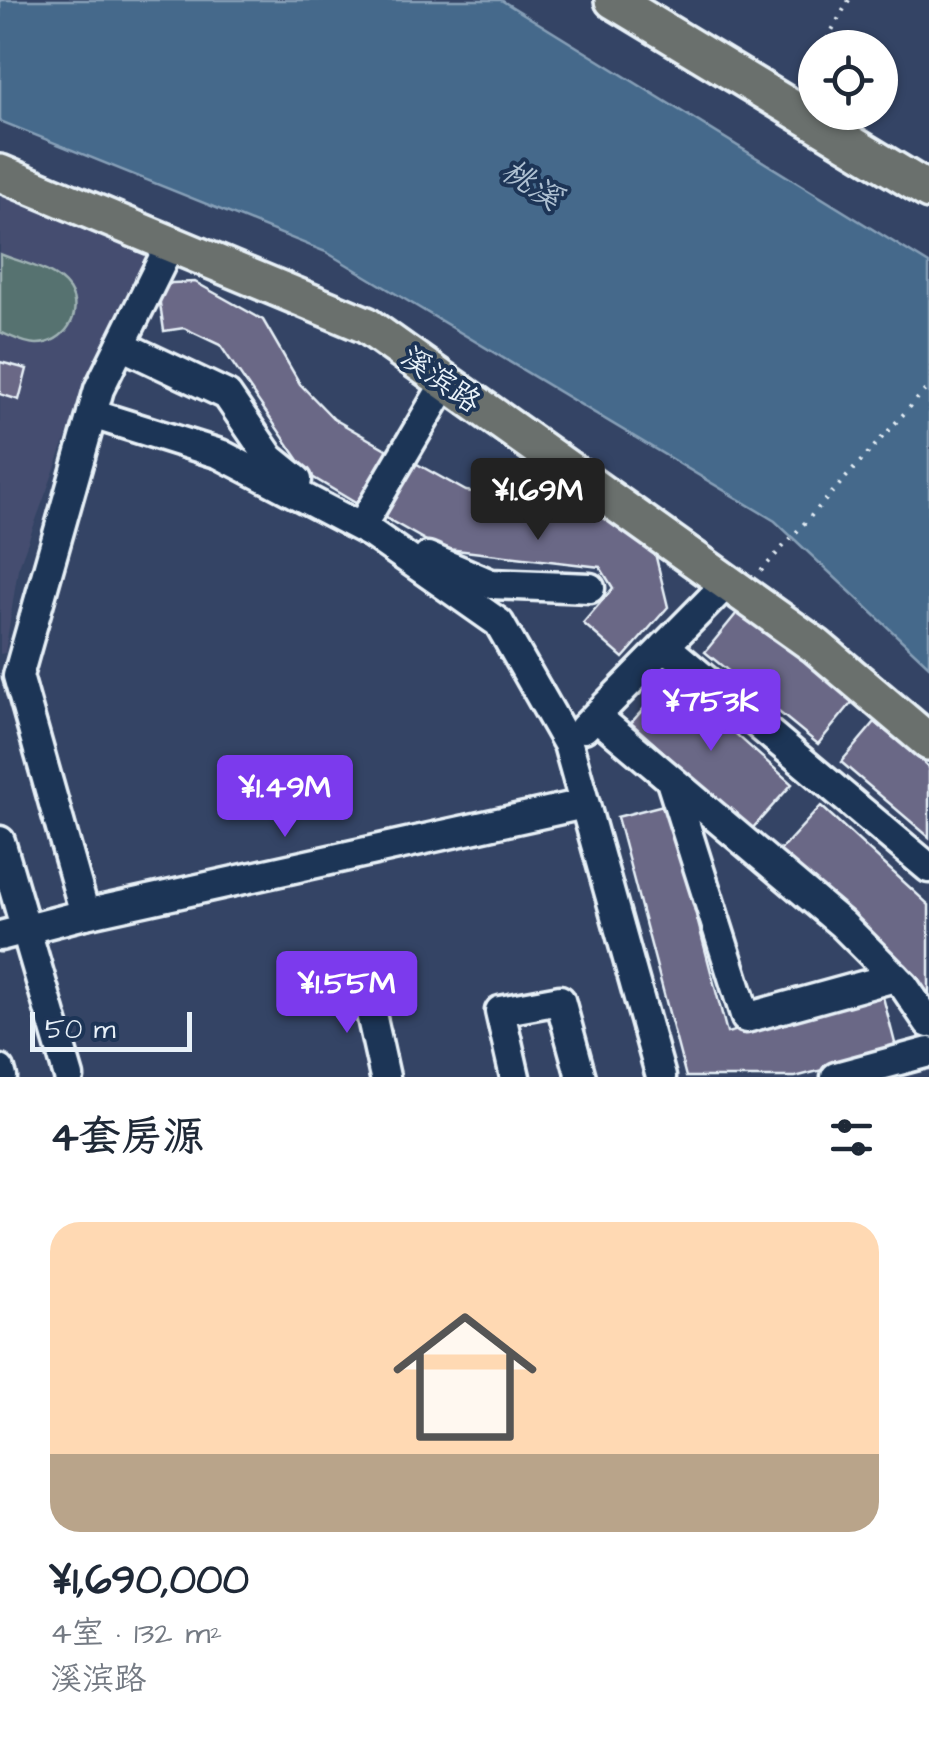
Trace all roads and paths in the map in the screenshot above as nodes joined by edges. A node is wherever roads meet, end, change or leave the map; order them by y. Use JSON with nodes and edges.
{"nodes":[{"id":1,"x":613,"y":0,"type":"edge"},
{"id":2,"x":658,"y":0,"type":"edge"},
{"id":3,"x":849,"y":0,"type":"edge"},
{"id":4,"x":832,"y":30,"type":"edge"},
{"id":5,"x":798,"y":74,"type":"edge"},
{"id":6,"x":873,"y":130,"type":"edge"},
{"id":7,"x":929,"y":164,"type":"edge"},
{"id":8,"x":0,"y":172,"type":"edge"},
{"id":9,"x":929,"y":191,"type":"edge"},
{"id":10,"x":171,"y":243,"type":"junction"},
{"id":11,"x":121,"y":345,"type":"junction"},
{"id":12,"x":446,"y":382,"type":"junction"},
{"id":13,"x":929,"y":386,"type":"edge"},
{"id":14,"x":92,"y":414,"type":"junction"},
{"id":15,"x":369,"y":513,"type":"junction"},
{"id":16,"x":590,"y":588,"type":"dead end"},
{"id":17,"x":734,"y":588,"type":"junction"},
{"id":18,"x":665,"y":646,"type":"junction"},
{"id":19,"x":11,"y":661,"type":"edge"},
{"id":20,"x":596,"y":716,"type":"junction"},
{"id":21,"x":929,"y":742,"type":"edge"},
{"id":22,"x":568,"y":744,"type":"junction"},
{"id":23,"x":671,"y":780,"type":"junction"},
{"id":24,"x":584,"y":804,"type":"junction"},
{"id":25,"x":0,"y":840,"type":"edge"},
{"id":26,"x":929,"y":868,"type":"edge"},
{"id":27,"x":85,"y":914,"type":"junction"},
{"id":28,"x":14,"y":932,"type":"edge"},
{"id":29,"x":896,"y":978,"type":"junction"},
{"id":30,"x":364,"y":982,"type":"dead end"},
{"id":31,"x":929,"y":1022,"type":"edge"},
{"id":32,"x":929,"y":1052,"type":"edge"},
{"id":33,"x":69,"y":1077,"type":"edge"},
{"id":34,"x":385,"y":1077,"type":"edge"},
{"id":35,"x":515,"y":1077,"type":"edge"},
{"id":36,"x":581,"y":1077,"type":"edge"},
{"id":37,"x":660,"y":1077,"type":"edge"},
{"id":38,"x":836,"y":1077,"type":"edge"}],
"edges":[{"from":1,"to":9,"type":"main road"},
{"from":2,"to":5,"type":"main road"},
{"from":3,"to":4,"type":"path"},
{"from":6,"to":7,"type":"main road"},
{"from":8,"to":10,"type":"main road","name":"溪滨路"},
{"from":10,"to":11,"type":"street"},
{"from":10,"to":12,"type":"main road","name":"溪滨路"},
{"from":11,"to":14,"type":"street"},
{"from":11,"to":15,"type":"street"},
{"from":12,"to":15,"type":"street"},
{"from":12,"to":17,"type":"main road","name":"溪滨路"},
{"from":13,"to":17,"type":"path"},
{"from":14,"to":19,"type":"street"},
{"from":14,"to":22,"type":"street"},
{"from":15,"to":16,"type":"street"},
{"from":17,"to":18,"type":"street"},
{"from":17,"to":21,"type":"main road","name":"溪滨路"},
{"from":18,"to":20,"type":"street"},
{"from":18,"to":26,"type":"street"},
{"from":19,"to":27,"type":"street"},
{"from":20,"to":22,"type":"street"},
{"from":20,"to":23,"type":"street"},
{"from":22,"to":24,"type":"street"},
{"from":23,"to":29,"type":"street"},
{"from":23,"to":29,"type":"street"},
{"from":24,"to":27,"type":"street"},
{"from":24,"to":37,"type":"street"},
{"from":25,"to":28,"type":"street"},
{"from":27,"to":28,"type":"street"},
{"from":28,"to":33,"type":"street"},
{"from":29,"to":31,"type":"street"},
{"from":30,"to":34,"type":"street"},
{"from":32,"to":38,"type":"street"},
{"from":35,"to":36,"type":"street"}]}
